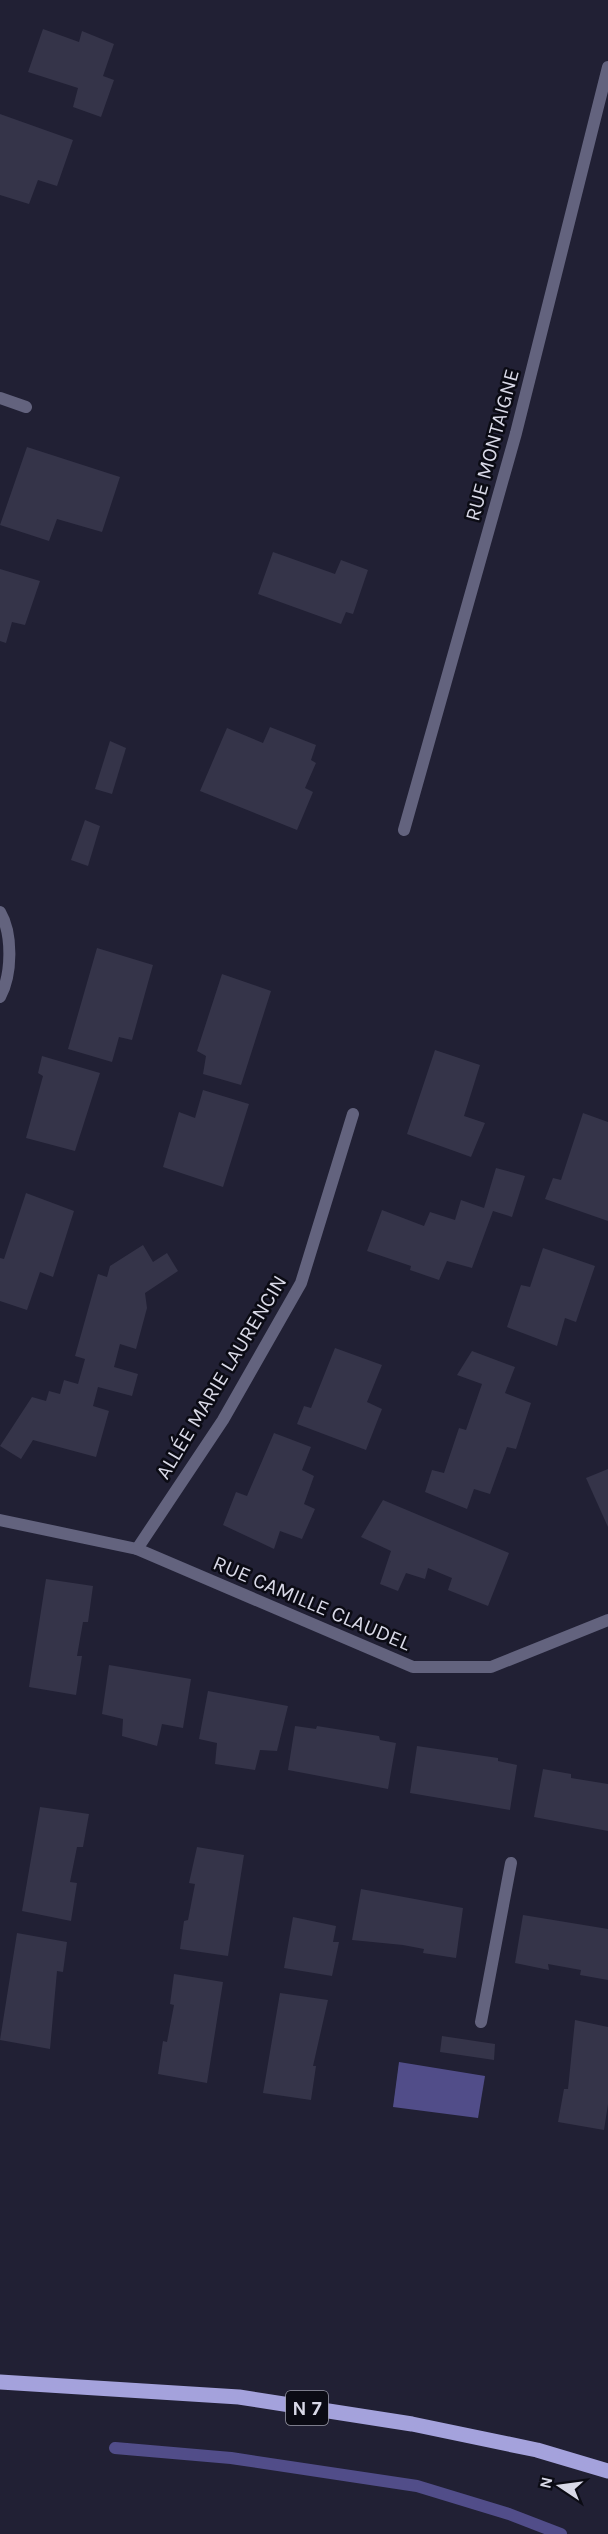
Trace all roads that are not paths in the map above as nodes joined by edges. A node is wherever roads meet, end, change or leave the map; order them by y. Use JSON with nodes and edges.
{"nodes":[{"id":1,"x":608,"y":67,"type":"edge"},
{"id":2,"x":0,"y":398,"type":"edge"},
{"id":3,"x":26,"y":407,"type":"dead end"},
{"id":4,"x":404,"y":830,"type":"dead end"},
{"id":5,"x":0,"y":912,"type":"edge"},
{"id":6,"x":0,"y":997,"type":"edge"},
{"id":7,"x":353,"y":1114,"type":"dead end"},
{"id":8,"x":0,"y":1520,"type":"edge"},
{"id":9,"x":137,"y":1549,"type":"junction"},
{"id":10,"x":608,"y":1620,"type":"edge"},
{"id":11,"x":511,"y":1863,"type":"dead end"},
{"id":12,"x":481,"y":2022,"type":"dead end"},
{"id":13,"x":0,"y":2382,"type":"edge"},
{"id":14,"x":608,"y":2471,"type":"edge"}],
"edges":[{"from":1,"to":4,"type":"street","name":"RUE MONTAIGNE"},
{"from":2,"to":3,"type":"street"},
{"from":5,"to":6,"type":"street"},
{"from":7,"to":9,"type":"street","name":"ALLÉE MARIE LAURENCIN"},
{"from":8,"to":9,"type":"street","name":"RUE CAMILLE CLAUDEL"},
{"from":9,"to":10,"type":"street","name":"RUE CAMILLE CLAUDEL"},
{"from":11,"to":12,"type":"street"},
{"from":13,"to":14,"type":"main road","number":"N 7"}]}
